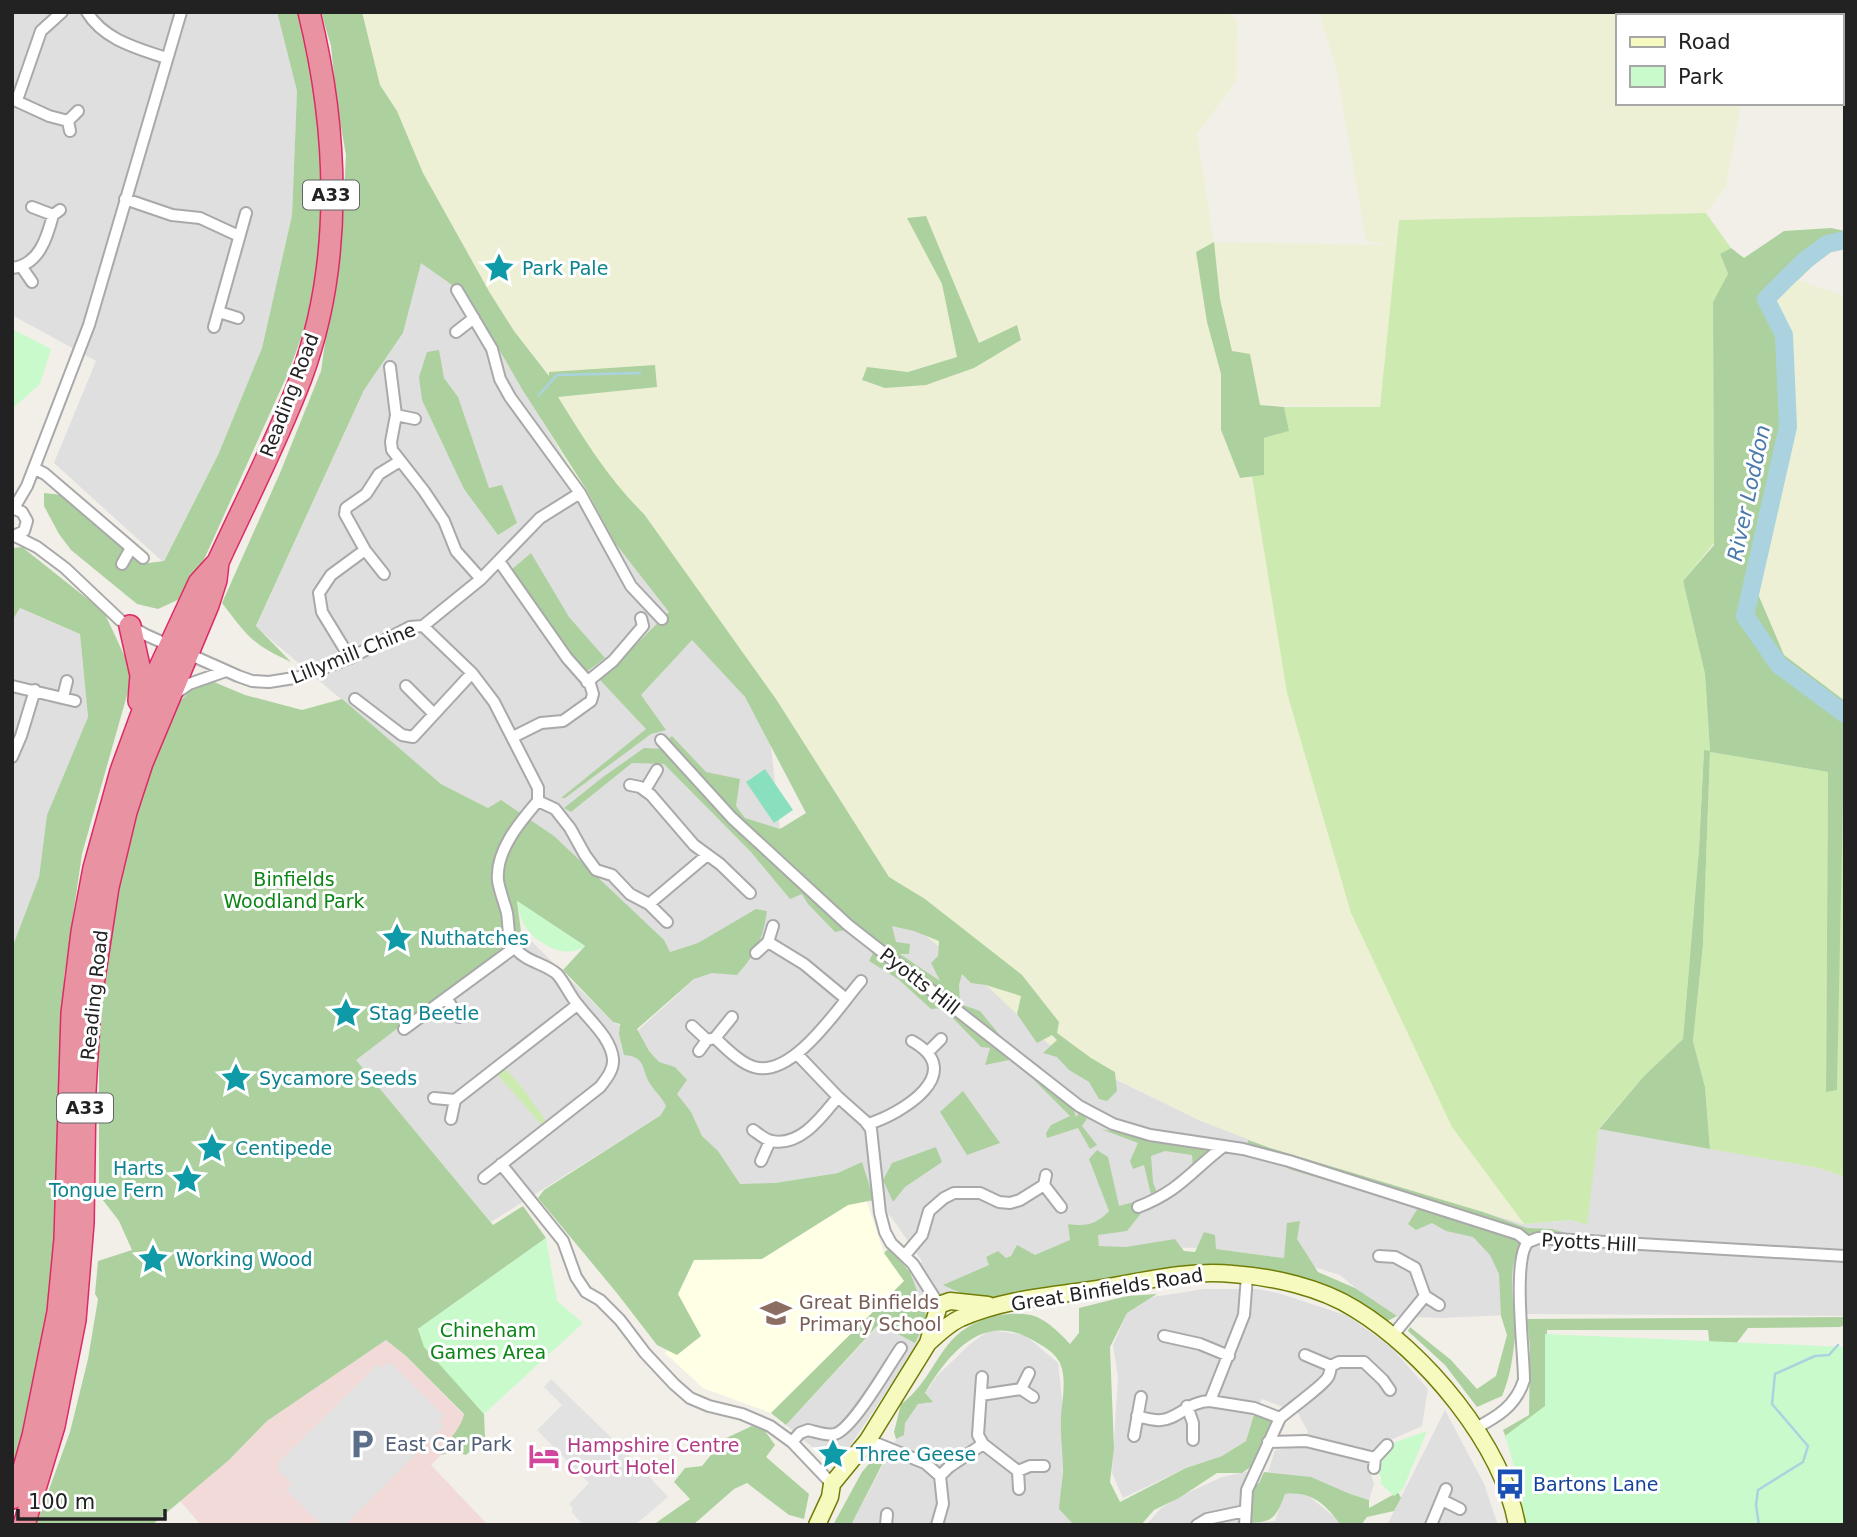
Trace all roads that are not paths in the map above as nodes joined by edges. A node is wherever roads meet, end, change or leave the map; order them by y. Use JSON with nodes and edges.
{"nodes":[{"id":1,"x":62,"y":12,"type":"edge"},
{"id":2,"x":87,"y":12,"type":"edge"},
{"id":3,"x":181,"y":12,"type":"edge"},
{"id":4,"x":309,"y":12,"type":"edge"},
{"id":5,"x":166,"y":58,"type":"junction"},
{"id":6,"x":15,"y":99,"type":"edge"},
{"id":7,"x":78,"y":111,"type":"dead end"},
{"id":8,"x":125,"y":199,"type":"junction"},
{"id":9,"x":32,"y":207,"type":"dead end"},
{"id":10,"x":246,"y":214,"type":"dead end"},
{"id":11,"x":239,"y":236,"type":"junction"},
{"id":12,"x":17,"y":267,"type":"edge"},
{"id":13,"x":32,"y":282,"type":"dead end"},
{"id":14,"x":457,"y":290,"type":"dead end"},
{"id":15,"x":219,"y":312,"type":"junction"},
{"id":16,"x":238,"y":318,"type":"dead end"},
{"id":17,"x":474,"y":318,"type":"junction"},
{"id":18,"x":214,"y":327,"type":"dead end"},
{"id":19,"x":456,"y":332,"type":"dead end"},
{"id":20,"x":390,"y":367,"type":"dead end"},
{"id":21,"x":396,"y":415,"type":"junction"},
{"id":22,"x":415,"y":419,"type":"dead end"},
{"id":23,"x":400,"y":461,"type":"junction"},
{"id":24,"x":34,"y":468,"type":"junction"},
{"id":25,"x":580,"y":493,"type":"junction"},
{"id":26,"x":19,"y":513,"type":"edge"},
{"id":27,"x":14,"y":537,"type":"edge"},
{"id":28,"x":37,"y":547,"type":"junction"},
{"id":29,"x":131,"y":548,"type":"junction"},
{"id":30,"x":365,"y":550,"type":"junction"},
{"id":31,"x":143,"y":558,"type":"dead end"},
{"id":32,"x":499,"y":561,"type":"junction"},
{"id":33,"x":122,"y":564,"type":"dead end"},
{"id":34,"x":384,"y":575,"type":"dead end"},
{"id":35,"x":481,"y":579,"type":"junction"},
{"id":36,"x":652,"y":608,"type":"junction"},
{"id":37,"x":662,"y":619,"type":"dead end"},
{"id":38,"x":130,"y":626,"type":"junction"},
{"id":39,"x":423,"y":626,"type":"junction"},
{"id":40,"x":180,"y":649,"type":"junction"},
{"id":41,"x":350,"y":658,"type":"junction"},
{"id":42,"x":226,"y":671,"type":"junction"},
{"id":43,"x":472,"y":673,"type":"junction"},
{"id":44,"x":67,"y":681,"type":"dead end"},
{"id":45,"x":587,"y":682,"type":"junction"},
{"id":46,"x":12,"y":685,"type":"edge"},
{"id":47,"x":406,"y":686,"type":"dead end"},
{"id":48,"x":35,"y":690,"type":"junction"},
{"id":49,"x":170,"y":696,"type":"junction"},
{"id":50,"x":62,"y":697,"type":"junction"},
{"id":51,"x":355,"y":699,"type":"dead end"},
{"id":52,"x":75,"y":701,"type":"dead end"},
{"id":53,"x":434,"y":714,"type":"junction"},
{"id":54,"x":513,"y":737,"type":"junction"},
{"id":55,"x":661,"y":740,"type":"dead end"},
{"id":56,"x":132,"y":741,"type":"junction"},
{"id":57,"x":12,"y":757,"type":"edge"},
{"id":58,"x":657,"y":770,"type":"dead end"},
{"id":59,"x":629,"y":785,"type":"dead end"},
{"id":60,"x":645,"y":790,"type":"junction"},
{"id":61,"x":538,"y":801,"type":"junction"},
{"id":62,"x":706,"y":856,"type":"junction"},
{"id":63,"x":750,"y":893,"type":"dead end"},
{"id":64,"x":649,"y":904,"type":"junction"},
{"id":65,"x":667,"y":922,"type":"dead end"},
{"id":66,"x":772,"y":926,"type":"dead end"},
{"id":67,"x":768,"y":942,"type":"junction"},
{"id":68,"x":514,"y":948,"type":"junction"},
{"id":69,"x":756,"y":953,"type":"dead end"},
{"id":70,"x":861,"y":981,"type":"dead end"},
{"id":71,"x":446,"y":998,"type":"junction"},
{"id":72,"x":845,"y":998,"type":"junction"},
{"id":73,"x":578,"y":1005,"type":"junction"},
{"id":74,"x":460,"y":1017,"type":"dead end"},
{"id":75,"x":733,"y":1017,"type":"dead end"},
{"id":76,"x":692,"y":1026,"type":"dead end"},
{"id":77,"x":404,"y":1029,"type":"dead end"},
{"id":78,"x":711,"y":1039,"type":"junction"},
{"id":79,"x":941,"y":1039,"type":"dead end"},
{"id":80,"x":912,"y":1041,"type":"dead end"},
{"id":81,"x":699,"y":1051,"type":"dead end"},
{"id":82,"x":928,"y":1052,"type":"junction"},
{"id":83,"x":797,"y":1054,"type":"junction"},
{"id":84,"x":838,"y":1097,"type":"junction"},
{"id":85,"x":434,"y":1098,"type":"dead end"},
{"id":86,"x":455,"y":1100,"type":"junction"},
{"id":87,"x":451,"y":1119,"type":"dead end"},
{"id":88,"x":868,"y":1124,"type":"junction"},
{"id":89,"x":753,"y":1130,"type":"dead end"},
{"id":90,"x":770,"y":1141,"type":"junction"},
{"id":91,"x":1224,"y":1146,"type":"junction"},
{"id":92,"x":761,"y":1161,"type":"dead end"},
{"id":93,"x":501,"y":1164,"type":"junction"},
{"id":94,"x":484,"y":1178,"type":"dead end"},
{"id":95,"x":1061,"y":1207,"type":"dead end"},
{"id":96,"x":1138,"y":1207,"type":"dead end"},
{"id":97,"x":1528,"y":1242,"type":"junction"},
{"id":98,"x":905,"y":1255,"type":"junction"},
{"id":99,"x":1379,"y":1256,"type":"dead end"},
{"id":100,"x":1845,"y":1256,"type":"edge"},
{"id":101,"x":1247,"y":1276,"type":"junction"},
{"id":102,"x":1425,"y":1296,"type":"junction"},
{"id":103,"x":1440,"y":1305,"type":"dead end"},
{"id":104,"x":945,"y":1308,"type":"junction"},
{"id":105,"x":1393,"y":1335,"type":"junction"},
{"id":106,"x":1164,"y":1336,"type":"dead end"},
{"id":107,"x":901,"y":1348,"type":"dead end"},
{"id":108,"x":1306,"y":1355,"type":"dead end"},
{"id":109,"x":1229,"y":1356,"type":"junction"},
{"id":110,"x":1331,"y":1366,"type":"junction"},
{"id":111,"x":1029,"y":1373,"type":"dead end"},
{"id":112,"x":982,"y":1377,"type":"dead end"},
{"id":113,"x":1021,"y":1389,"type":"junction"},
{"id":114,"x":1390,"y":1390,"type":"dead end"},
{"id":115,"x":981,"y":1395,"type":"junction"},
{"id":116,"x":1033,"y":1397,"type":"dead end"},
{"id":117,"x":1141,"y":1397,"type":"dead end"},
{"id":118,"x":1210,"y":1401,"type":"junction"},
{"id":119,"x":1187,"y":1406,"type":"junction"},
{"id":120,"x":1137,"y":1416,"type":"junction"},
{"id":121,"x":1280,"y":1418,"type":"junction"},
{"id":122,"x":1474,"y":1429,"type":"junction"},
{"id":123,"x":1134,"y":1436,"type":"dead end"},
{"id":124,"x":868,"y":1440,"type":"junction"},
{"id":125,"x":1193,"y":1440,"type":"dead end"},
{"id":126,"x":792,"y":1442,"type":"junction"},
{"id":127,"x":1268,"y":1442,"type":"junction"},
{"id":128,"x":983,"y":1444,"type":"junction"},
{"id":129,"x":1387,"y":1445,"type":"dead end"},
{"id":130,"x":1044,"y":1466,"type":"dead end"},
{"id":131,"x":1018,"y":1471,"type":"junction"},
{"id":132,"x":940,"y":1476,"type":"junction"},
{"id":133,"x":832,"y":1483,"type":"junction"},
{"id":134,"x":1019,"y":1489,"type":"dead end"},
{"id":135,"x":12,"y":1498,"type":"edge"},
{"id":136,"x":1460,"y":1509,"type":"dead end"},
{"id":137,"x":1245,"y":1511,"type":"junction"},
{"id":138,"x":24,"y":1525,"type":"edge"},
{"id":139,"x":817,"y":1525,"type":"edge"},
{"id":140,"x":937,"y":1525,"type":"edge"},
{"id":141,"x":1197,"y":1525,"type":"edge"},
{"id":142,"x":1245,"y":1525,"type":"edge"},
{"id":143,"x":1431,"y":1525,"type":"edge"},
{"id":144,"x":1517,"y":1525,"type":"edge"}],
"edges":[{"from":1,"to":6,"type":"street"},
{"from":2,"to":5,"type":"street"},
{"from":3,"to":5,"type":"street"},
{"from":4,"to":40,"type":"highway","name":"Reading Road","number":"A33"},
{"from":5,"to":8,"type":"street"},
{"from":6,"to":7,"type":"street"},
{"from":8,"to":11,"type":"street"},
{"from":8,"to":24,"type":"street"},
{"from":9,"to":12,"type":"street"},
{"from":10,"to":11,"type":"street"},
{"from":11,"to":15,"type":"street"},
{"from":12,"to":13,"type":"street"},
{"from":14,"to":17,"type":"street"},
{"from":15,"to":16,"type":"street"},
{"from":15,"to":18,"type":"street"},
{"from":17,"to":19,"type":"street"},
{"from":17,"to":25,"type":"street"},
{"from":20,"to":21,"type":"street"},
{"from":21,"to":22,"type":"street"},
{"from":21,"to":23,"type":"street"},
{"from":23,"to":30,"type":"street"},
{"from":23,"to":35,"type":"street"},
{"from":24,"to":26,"type":"street"},
{"from":24,"to":29,"type":"street"},
{"from":25,"to":32,"type":"street","name":"Lillymill Chine"},
{"from":25,"to":36,"type":"street"},
{"from":26,"to":27,"type":"street"},
{"from":26,"to":28,"type":"street"},
{"from":27,"to":28,"type":"street","name":"Lillymill Chine"},
{"from":28,"to":38,"type":"street","name":"Lillymill Chine"},
{"from":29,"to":31,"type":"street"},
{"from":29,"to":33,"type":"street"},
{"from":30,"to":34,"type":"street"},
{"from":30,"to":41,"type":"street"},
{"from":32,"to":35,"type":"street","name":"Lillymill Chine"},
{"from":32,"to":45,"type":"street"},
{"from":35,"to":39,"type":"street","name":"Lillymill Chine"},
{"from":36,"to":37,"type":"street"},
{"from":36,"to":45,"type":"street"},
{"from":38,"to":40,"type":"street","name":"Lillymill Chine"},
{"from":38,"to":56,"type":"highway"},
{"from":39,"to":41,"type":"street","name":"Lillymill Chine"},
{"from":39,"to":43,"type":"street"},
{"from":40,"to":42,"type":"street","name":"Lillymill Chine"},
{"from":40,"to":49,"type":"highway","name":"Reading Road","number":"A33"},
{"from":40,"to":56,"type":"highway","name":"Reading Road","number":"A33"},
{"from":41,"to":42,"type":"street","name":"Lillymill Chine"},
{"from":42,"to":49,"type":"street"},
{"from":43,"to":53,"type":"street"},
{"from":43,"to":54,"type":"street"},
{"from":44,"to":50,"type":"street"},
{"from":45,"to":54,"type":"street"},
{"from":46,"to":48,"type":"street"},
{"from":47,"to":53,"type":"street"},
{"from":48,"to":50,"type":"street"},
{"from":48,"to":57,"type":"street"},
{"from":49,"to":138,"type":"highway","name":"Reading Road","number":"A33"},
{"from":50,"to":52,"type":"street"},
{"from":51,"to":53,"type":"street"},
{"from":54,"to":61,"type":"street"},
{"from":55,"to":91,"type":"street","name":"Pyotts Hill"},
{"from":56,"to":135,"type":"highway","name":"Reading Road","number":"A33"},
{"from":58,"to":60,"type":"street"},
{"from":59,"to":60,"type":"street"},
{"from":60,"to":62,"type":"street"},
{"from":61,"to":64,"type":"street"},
{"from":61,"to":68,"type":"street"},
{"from":62,"to":63,"type":"street"},
{"from":62,"to":64,"type":"street"},
{"from":64,"to":65,"type":"street"},
{"from":66,"to":67,"type":"street"},
{"from":67,"to":69,"type":"street"},
{"from":67,"to":72,"type":"street"},
{"from":68,"to":71,"type":"street"},
{"from":68,"to":73,"type":"street"},
{"from":70,"to":72,"type":"street"},
{"from":71,"to":74,"type":"street"},
{"from":71,"to":77,"type":"street"},
{"from":72,"to":83,"type":"street"},
{"from":73,"to":86,"type":"street"},
{"from":73,"to":93,"type":"street"},
{"from":75,"to":78,"type":"street"},
{"from":76,"to":78,"type":"street"},
{"from":78,"to":81,"type":"street"},
{"from":78,"to":83,"type":"street"},
{"from":79,"to":82,"type":"street"},
{"from":80,"to":82,"type":"street"},
{"from":82,"to":88,"type":"street"},
{"from":83,"to":84,"type":"street"},
{"from":84,"to":88,"type":"street"},
{"from":84,"to":90,"type":"street"},
{"from":85,"to":86,"type":"street"},
{"from":86,"to":87,"type":"street"},
{"from":88,"to":98,"type":"street"},
{"from":89,"to":90,"type":"street"},
{"from":90,"to":92,"type":"street"},
{"from":91,"to":96,"type":"street"},
{"from":91,"to":97,"type":"street","name":"Pyotts Hill"},
{"from":93,"to":94,"type":"street"},
{"from":93,"to":126,"type":"street"},
{"from":95,"to":98,"type":"street"},
{"from":97,"to":100,"type":"street","name":"Pyotts Hill"},
{"from":97,"to":122,"type":"street"},
{"from":98,"to":104,"type":"street"},
{"from":99,"to":102,"type":"street"},
{"from":101,"to":104,"type":"street","name":"Great Binfields Road"},
{"from":101,"to":105,"type":"street","name":"Great Binfields Road"},
{"from":101,"to":109,"type":"street"},
{"from":102,"to":103,"type":"street"},
{"from":102,"to":105,"type":"street"},
{"from":104,"to":124,"type":"street"},
{"from":105,"to":122,"type":"street","name":"Great Binfields Road"},
{"from":106,"to":109,"type":"street"},
{"from":107,"to":126,"type":"street"},
{"from":108,"to":110,"type":"street"},
{"from":109,"to":118,"type":"street"},
{"from":110,"to":114,"type":"street"},
{"from":110,"to":121,"type":"street"},
{"from":111,"to":113,"type":"street"},
{"from":112,"to":115,"type":"street"},
{"from":113,"to":115,"type":"street"},
{"from":113,"to":116,"type":"street"},
{"from":115,"to":128,"type":"street"},
{"from":117,"to":120,"type":"street"},
{"from":118,"to":119,"type":"street"},
{"from":118,"to":121,"type":"street"},
{"from":119,"to":120,"type":"street"},
{"from":119,"to":125,"type":"street"},
{"from":120,"to":123,"type":"street"},
{"from":121,"to":127,"type":"street"},
{"from":122,"to":144,"type":"street","name":"Great Binfields Road"},
{"from":124,"to":132,"type":"street"},
{"from":124,"to":133,"type":"street"},
{"from":126,"to":133,"type":"street"},
{"from":127,"to":129,"type":"street"},
{"from":127,"to":137,"type":"street"},
{"from":128,"to":131,"type":"street"},
{"from":128,"to":132,"type":"street"},
{"from":130,"to":131,"type":"street"},
{"from":131,"to":134,"type":"street"},
{"from":132,"to":140,"type":"street"},
{"from":133,"to":139,"type":"street"},
{"from":136,"to":143,"type":"street"},
{"from":137,"to":141,"type":"street"},
{"from":137,"to":142,"type":"street"}]}
